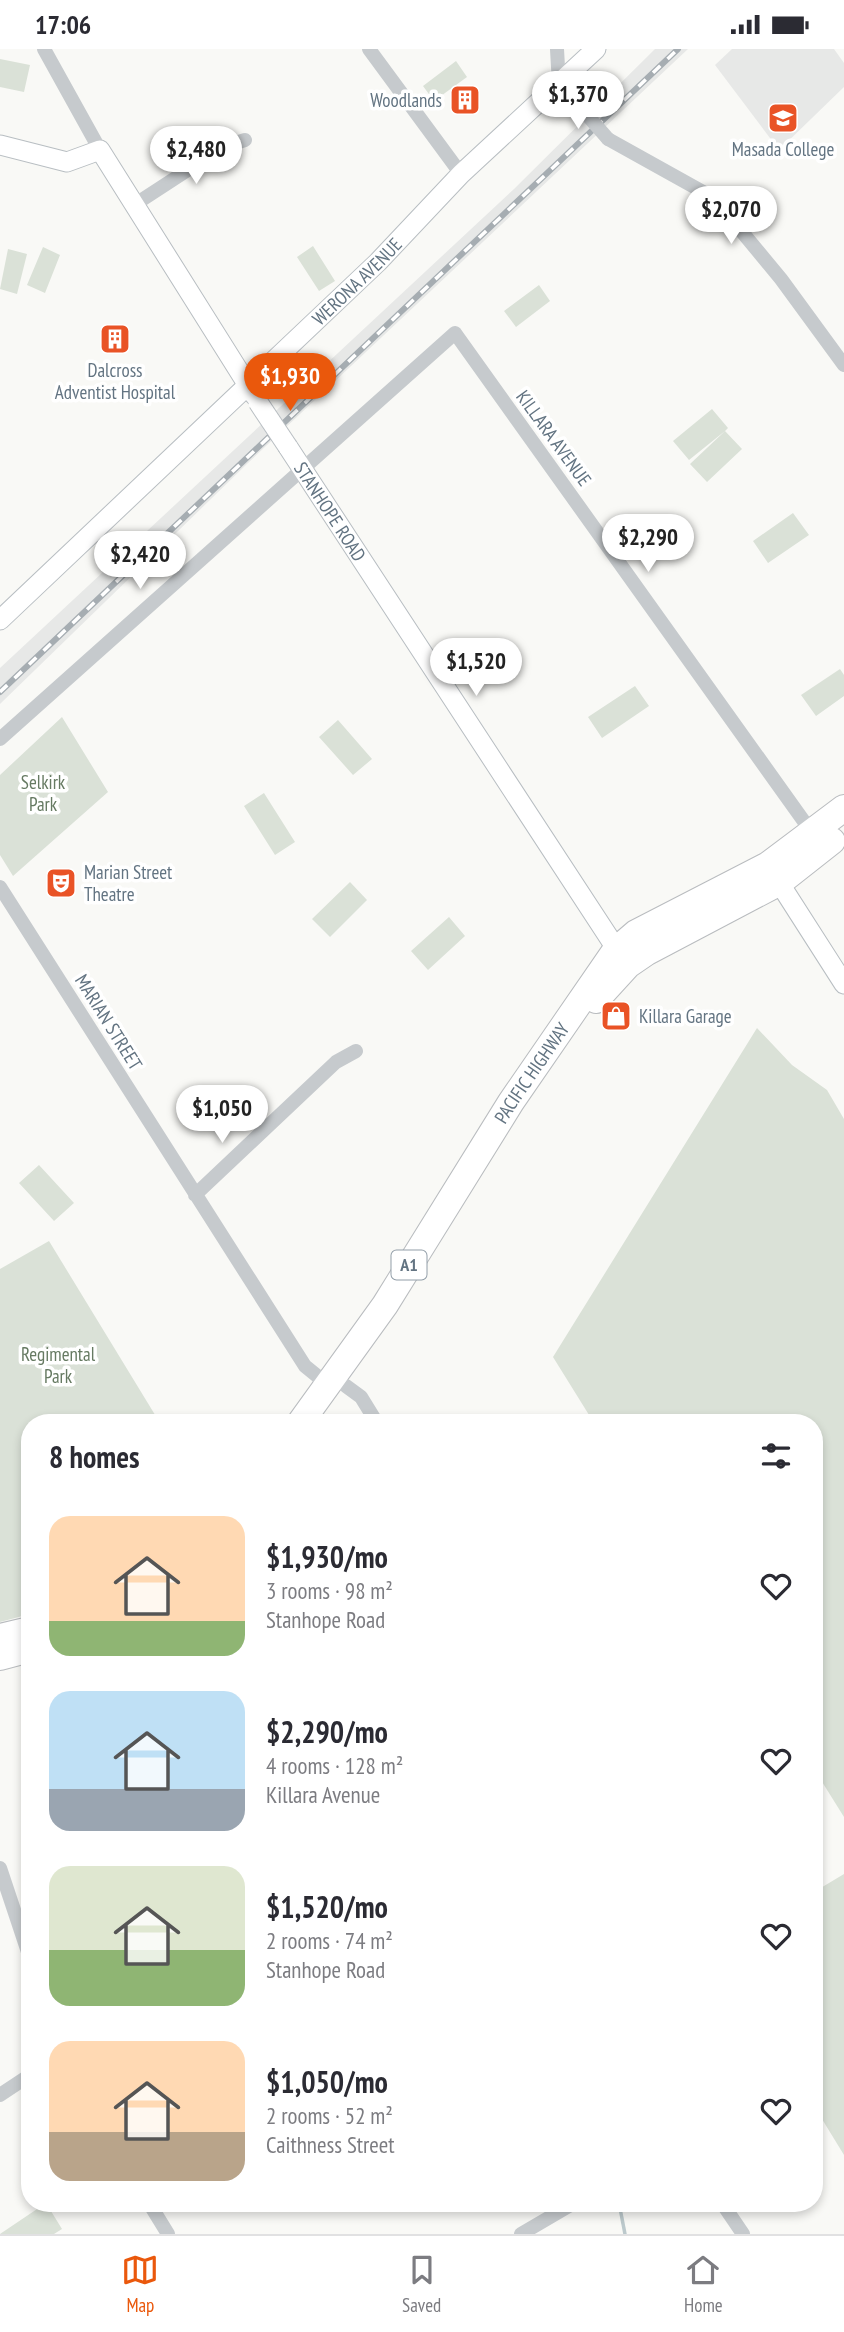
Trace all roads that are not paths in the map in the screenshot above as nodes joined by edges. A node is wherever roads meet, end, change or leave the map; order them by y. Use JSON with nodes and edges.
{"nodes":[{"id":1,"x":44,"y":49,"type":"edge"},
{"id":2,"x":369,"y":49,"type":"edge"},
{"id":3,"x":556,"y":49,"type":"edge"},
{"id":4,"x":596,"y":49,"type":"edge"},
{"id":5,"x":559,"y":85,"type":"junction"},
{"id":6,"x":245,"y":140,"type":"dead end"},
{"id":7,"x":0,"y":145,"type":"edge"},
{"id":8,"x":100,"y":149,"type":"junction"},
{"id":9,"x":461,"y":174,"type":"junction"},
{"id":10,"x":134,"y":205,"type":"junction"},
{"id":11,"x":844,"y":365,"type":"edge"},
{"id":12,"x":253,"y":394,"type":"junction"},
{"id":13,"x":303,"y":468,"type":"junction"},
{"id":14,"x":0,"y":620,"type":"edge"},
{"id":15,"x":0,"y":739,"type":"edge"},
{"id":16,"x":844,"y":808,"type":"edge"},
{"id":17,"x":844,"y":832,"type":"edge"},
{"id":18,"x":813,"y":834,"type":"junction"},
{"id":19,"x":774,"y":874,"type":"junction"},
{"id":20,"x":0,"y":887,"type":"edge"},
{"id":21,"x":622,"y":958,"type":"junction"},
{"id":22,"x":844,"y":984,"type":"edge"},
{"id":23,"x":356,"y":1051,"type":"dead end"},
{"id":24,"x":195,"y":1195,"type":"junction"},
{"id":25,"x":336,"y":1385,"type":"junction"},
{"id":26,"x":309,"y":1414,"type":"edge"},
{"id":27,"x":323,"y":1414,"type":"edge"},
{"id":28,"x":371,"y":1414,"type":"edge"},
{"id":29,"x":21,"y":1632,"type":"edge"},
{"id":30,"x":0,"y":1637,"type":"edge"},
{"id":31,"x":21,"y":1651,"type":"edge"},
{"id":32,"x":0,"y":1657,"type":"edge"},
{"id":33,"x":0,"y":1868,"type":"edge"},
{"id":34,"x":21,"y":1931,"type":"edge"},
{"id":35,"x":21,"y":2081,"type":"edge"},
{"id":36,"x":0,"y":2095,"type":"edge"},
{"id":37,"x":155,"y":2212,"type":"edge"},
{"id":38,"x":559,"y":2212,"type":"edge"},
{"id":39,"x":728,"y":2212,"type":"edge"},
{"id":40,"x":168,"y":2234,"type":"edge"},
{"id":41,"x":521,"y":2234,"type":"edge"},
{"id":42,"x":743,"y":2234,"type":"edge"}],
"edges":[{"from":1,"to":8,"type":"street","name":"STANHOPE ROAD"},
{"from":2,"to":9,"type":"street"},
{"from":3,"to":5,"type":"street"},
{"from":4,"to":5,"type":"main road","name":"WERONA AVENUE"},
{"from":5,"to":9,"type":"main road","name":"WERONA AVENUE"},
{"from":5,"to":11,"type":"street","bridge":true},
{"from":6,"to":10,"type":"street"},
{"from":7,"to":8,"type":"main road"},
{"from":8,"to":10,"type":"main road","name":"STANHOPE ROAD"},
{"from":9,"to":12,"type":"main road","name":"WERONA AVENUE"},
{"from":10,"to":12,"type":"main road","name":"STANHOPE ROAD"},
{"from":12,"to":13,"type":"main road","name":"STANHOPE ROAD","bridge":true},
{"from":12,"to":14,"type":"main road","name":"WERONA AVENUE"},
{"from":13,"to":15,"type":"street"},
{"from":13,"to":18,"type":"street","name":"KILLARA AVENUE"},
{"from":13,"to":21,"type":"main road","name":"STANHOPE ROAD"},
{"from":16,"to":18,"type":"highway","name":"PACIFIC HIGHWAY","number":"A1"},
{"from":17,"to":19,"type":"highway","name":"PACIFIC HIGHWAY","number":"A1"},
{"from":18,"to":19,"type":"highway","name":"PACIFIC HIGHWAY","number":"A1"},
{"from":19,"to":21,"type":"highway","name":"PACIFIC HIGHWAY","number":"A1"},
{"from":19,"to":22,"type":"main road"},
{"from":20,"to":24,"type":"street","name":"MARIAN STREET"},
{"from":21,"to":25,"type":"highway","name":"PACIFIC HIGHWAY","number":"A1"},
{"from":23,"to":24,"type":"street"},
{"from":24,"to":25,"type":"street","name":"MARIAN STREET"},
{"from":25,"to":26,"type":"highway","name":"PACIFIC HIGHWAY","number":"A1"},
{"from":25,"to":27,"type":"highway","name":"PACIFIC HIGHWAY","number":"A1"},
{"from":25,"to":28,"type":"street","name":"MARIAN STREET"},
{"from":29,"to":30,"type":"highway"},
{"from":31,"to":32,"type":"highway"},
{"from":33,"to":34,"type":"street"},
{"from":35,"to":36,"type":"street"},
{"from":37,"to":40,"type":"street"},
{"from":38,"to":41,"type":"street"},
{"from":39,"to":42,"type":"street"}]}
